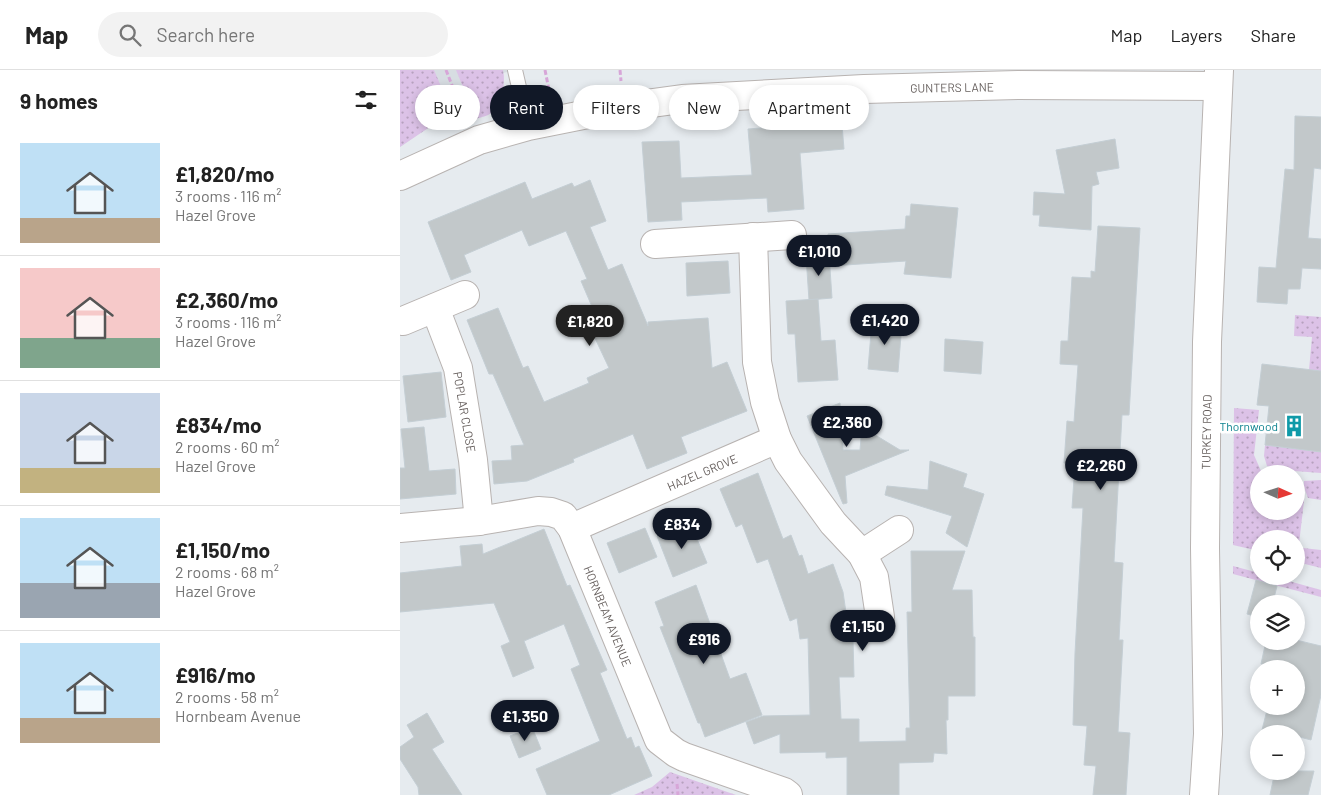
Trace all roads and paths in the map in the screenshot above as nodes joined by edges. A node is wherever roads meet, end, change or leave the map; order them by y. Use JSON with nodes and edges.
{"nodes":[{"id":1,"x":446,"y":70,"type":"edge"},
{"id":2,"x":515,"y":70,"type":"edge"},
{"id":3,"x":1017,"y":78,"type":"edge"},
{"id":4,"x":1218,"y":78,"type":"edge"},
{"id":5,"x":518,"y":85,"type":"edge"},
{"id":6,"x":563,"y":119,"type":"edge"},
{"id":7,"x":515,"y":130,"type":"edge"},
{"id":8,"x":473,"y":143,"type":"junction"},
{"id":9,"x":400,"y":176,"type":"edge"},
{"id":10,"x":792,"y":235,"type":"dead end"},
{"id":11,"x":752,"y":238,"type":"junction"},
{"id":12,"x":655,"y":244,"type":"dead end"},
{"id":13,"x":466,"y":295,"type":"dead end"},
{"id":14,"x":435,"y":308,"type":"junction"},
{"id":15,"x":402,"y":321,"type":"dead end"},
{"id":16,"x":777,"y":439,"type":"junction"},
{"id":17,"x":479,"y":521,"type":"junction"},
{"id":18,"x":400,"y":528,"type":"edge"},
{"id":19,"x":572,"y":528,"type":"junction"},
{"id":20,"x":898,"y":530,"type":"dead end"},
{"id":21,"x":862,"y":554,"type":"junction"},
{"id":22,"x":880,"y":617,"type":"dead end"},
{"id":23,"x":788,"y":795,"type":"edge"},
{"id":24,"x":1204,"y":795,"type":"edge"}],
"edges":[{"from":1,"to":8,"type":"path"},
{"from":2,"to":5,"type":"lane"},
{"from":3,"to":4,"type":"street","name":"GUNTERS LANE"},
{"from":3,"to":6,"type":"street","name":"GUNTERS LANE"},
{"from":4,"to":24,"type":"street","name":"TURKEY ROAD"},
{"from":7,"to":8,"type":"street","name":"GUNTERS LANE"},
{"from":8,"to":9,"type":"street","name":"GUNTERS LANE"},
{"from":10,"to":11,"type":"street"},
{"from":11,"to":12,"type":"street"},
{"from":11,"to":16,"type":"street"},
{"from":13,"to":14,"type":"street"},
{"from":14,"to":15,"type":"street"},
{"from":14,"to":17,"type":"street","name":"POPLAR CLOSE"},
{"from":16,"to":19,"type":"street","name":"HAZEL GROVE"},
{"from":16,"to":21,"type":"street"},
{"from":17,"to":18,"type":"street","name":"HORNBEAM AVENUE"},
{"from":17,"to":19,"type":"street","name":"HORNBEAM AVENUE"},
{"from":19,"to":23,"type":"street","name":"HORNBEAM AVENUE"},
{"from":20,"to":21,"type":"street"},
{"from":21,"to":22,"type":"street"}]}
